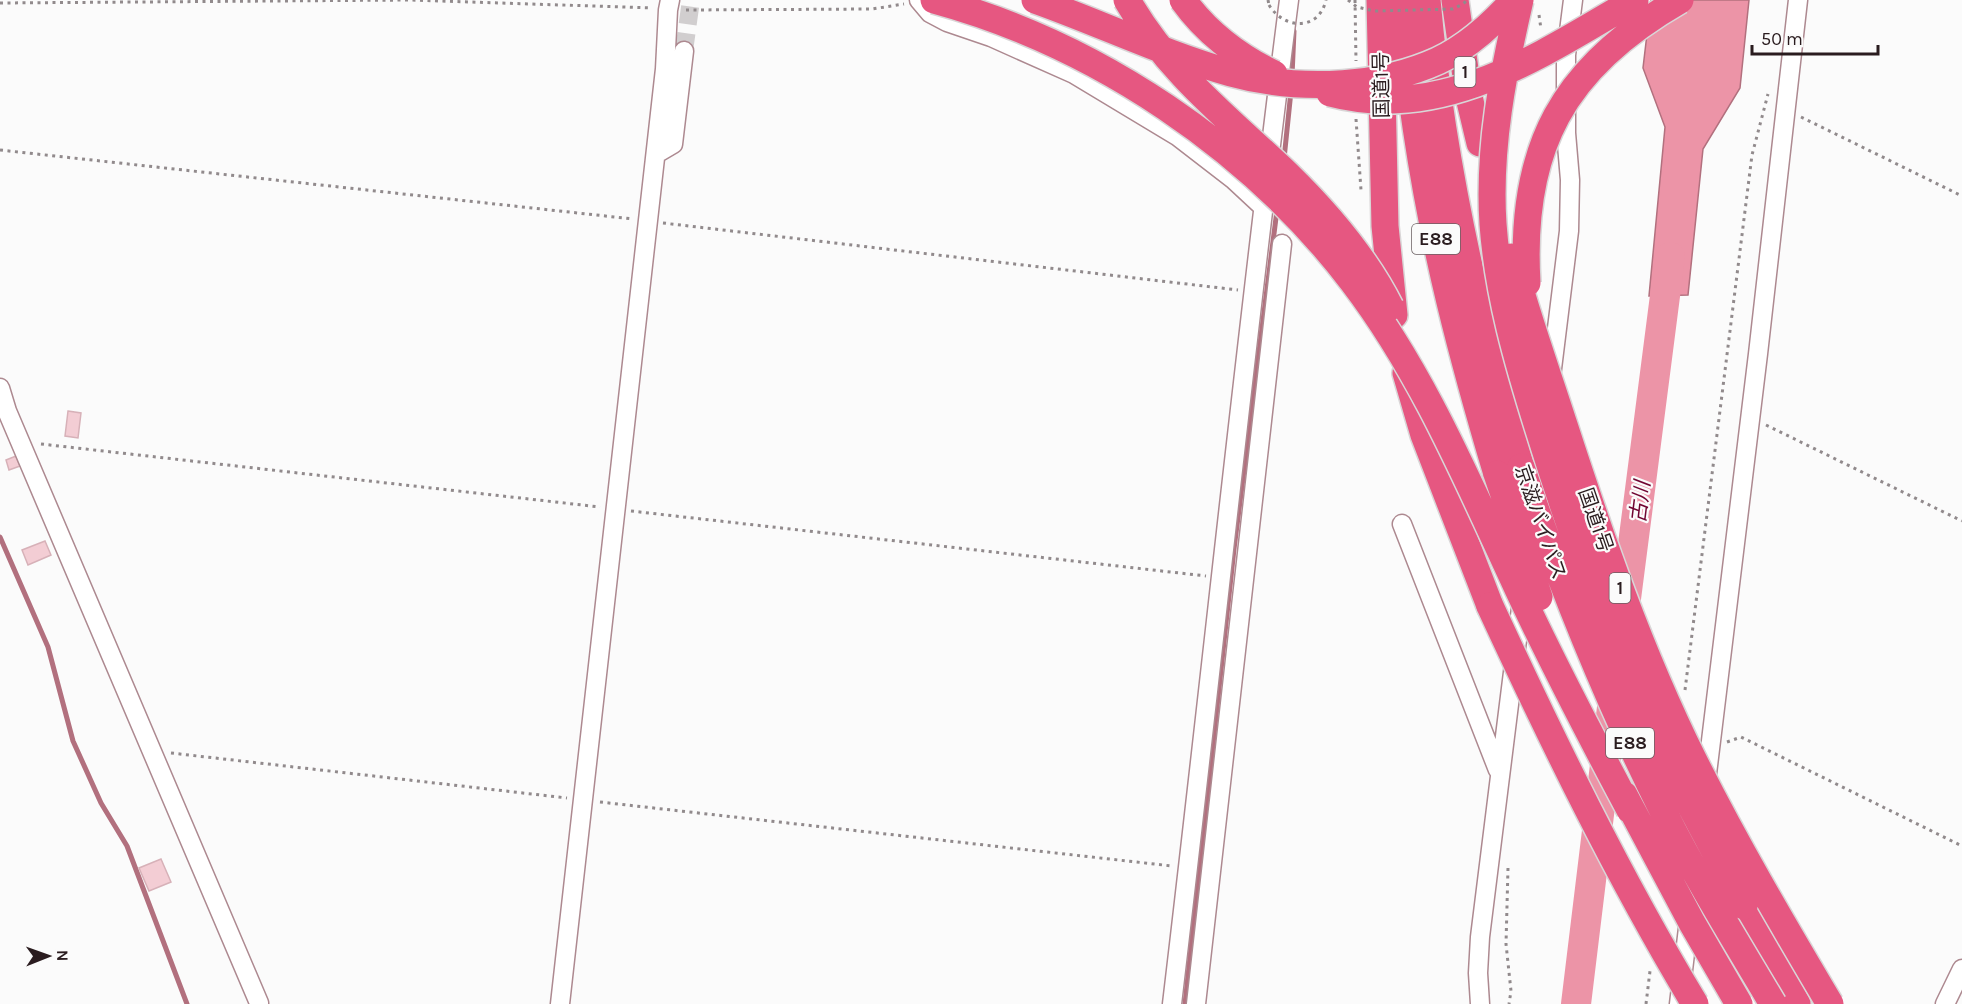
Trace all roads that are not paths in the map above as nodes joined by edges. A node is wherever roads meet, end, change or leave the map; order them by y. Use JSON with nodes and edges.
{"nodes":[{"id":1,"x":924,"y":0,"type":"edge"},
{"id":2,"x":1035,"y":0,"type":"edge"},
{"id":3,"x":1127,"y":0,"type":"edge"},
{"id":4,"x":1183,"y":0,"type":"edge"},
{"id":5,"x":1289,"y":0,"type":"edge"},
{"id":6,"x":1380,"y":0,"type":"edge"},
{"id":7,"x":1401,"y":0,"type":"edge"},
{"id":8,"x":1427,"y":0,"type":"edge"},
{"id":9,"x":1455,"y":0,"type":"edge"},
{"id":10,"x":1514,"y":0,"type":"edge"},
{"id":11,"x":1520,"y":0,"type":"edge"},
{"id":12,"x":1573,"y":0,"type":"edge"},
{"id":13,"x":1635,"y":0,"type":"edge"},
{"id":14,"x":1680,"y":0,"type":"edge"},
{"id":15,"x":1802,"y":3,"type":"edge"},
{"id":16,"x":669,"y":5,"type":"edge"},
{"id":17,"x":684,"y":51,"type":"tunnel mouth"},
{"id":18,"x":656,"y":154,"type":"junction"},
{"id":19,"x":1263,"y":207,"type":"junction"},
{"id":20,"x":1282,"y":244,"type":"dead end"},
{"id":21,"x":1254,"y":290,"type":"junction"},
{"id":22,"x":1276,"y":292,"type":"junction"},
{"id":23,"x":0,"y":388,"type":"edge"},
{"id":24,"x":1450,"y":442,"type":"junction"},
{"id":25,"x":1402,"y":524,"type":"dead end"},
{"id":26,"x":1575,"y":536,"type":"junction"},
{"id":27,"x":1222,"y":578,"type":"junction"},
{"id":28,"x":1244,"y":581,"type":"junction"},
{"id":29,"x":1500,"y":774,"type":"junction"},
{"id":30,"x":1630,"y":810,"type":"junction"},
{"id":31,"x":1189,"y":866,"type":"junction"},
{"id":32,"x":1211,"y":868,"type":"junction"},
{"id":33,"x":1962,"y":969,"type":"edge"},
{"id":34,"x":239,"y":1004,"type":"edge"},
{"id":35,"x":260,"y":1004,"type":"edge"},
{"id":36,"x":560,"y":1004,"type":"edge"},
{"id":37,"x":1172,"y":1004,"type":"edge"},
{"id":38,"x":1196,"y":1004,"type":"edge"},
{"id":39,"x":1480,"y":1004,"type":"edge"},
{"id":40,"x":1678,"y":1004,"type":"edge"},
{"id":41,"x":1695,"y":1004,"type":"edge"},
{"id":42,"x":1739,"y":1004,"type":"edge"},
{"id":43,"x":1773,"y":1004,"type":"edge"},
{"id":44,"x":1797,"y":1004,"type":"edge"},
{"id":45,"x":1830,"y":1004,"type":"edge"},
{"id":46,"x":1945,"y":1004,"type":"edge"}],
"edges":[{"from":1,"to":19,"type":"street"},
{"from":1,"to":24,"type":"highway","bridge":true},
{"from":2,"to":10,"type":"highway","bridge":true},
{"from":3,"to":24,"type":"highway","bridge":true},
{"from":4,"to":13,"type":"highway","bridge":true},
{"from":5,"to":19,"type":"street"},
{"from":6,"to":41,"type":"highway","name":"国道1号","bridge":true},
{"from":7,"to":30,"type":"highway","name":"京滋バイパス","number":"E88","bridge":true},
{"from":8,"to":43,"type":"highway","name":"京滋バイパス","number":"E88","bridge":true},
{"from":9,"to":45,"type":"highway","name":"国道1号","number":"1","bridge":true},
{"from":11,"to":26,"type":"highway","bridge":true},
{"from":12,"to":29,"type":"street"},
{"from":14,"to":26,"type":"highway","bridge":true},
{"from":15,"to":40,"type":"street"},
{"from":16,"to":18,"type":"street"},
{"from":17,"to":18,"type":"street"},
{"from":18,"to":36,"type":"street"},
{"from":19,"to":21,"type":"street"},
{"from":20,"to":22,"type":"street"},
{"from":21,"to":22,"type":"street"},
{"from":21,"to":27,"type":"street"},
{"from":22,"to":28,"type":"street"},
{"from":23,"to":35,"type":"street"},
{"from":24,"to":30,"type":"highway","bridge":true},
{"from":25,"to":29,"type":"street"},
{"from":26,"to":44,"type":"highway","bridge":true},
{"from":27,"to":28,"type":"street"},
{"from":27,"to":31,"type":"street"},
{"from":28,"to":32,"type":"street"},
{"from":29,"to":39,"type":"street"},
{"from":30,"to":42,"type":"highway","name":"京滋バイパス","number":"E88","bridge":true},
{"from":31,"to":32,"type":"street"},
{"from":31,"to":37,"type":"street"},
{"from":32,"to":38,"type":"street"},
{"from":33,"to":46,"type":"street"},
{"from":34,"to":35,"type":"street"}]}
